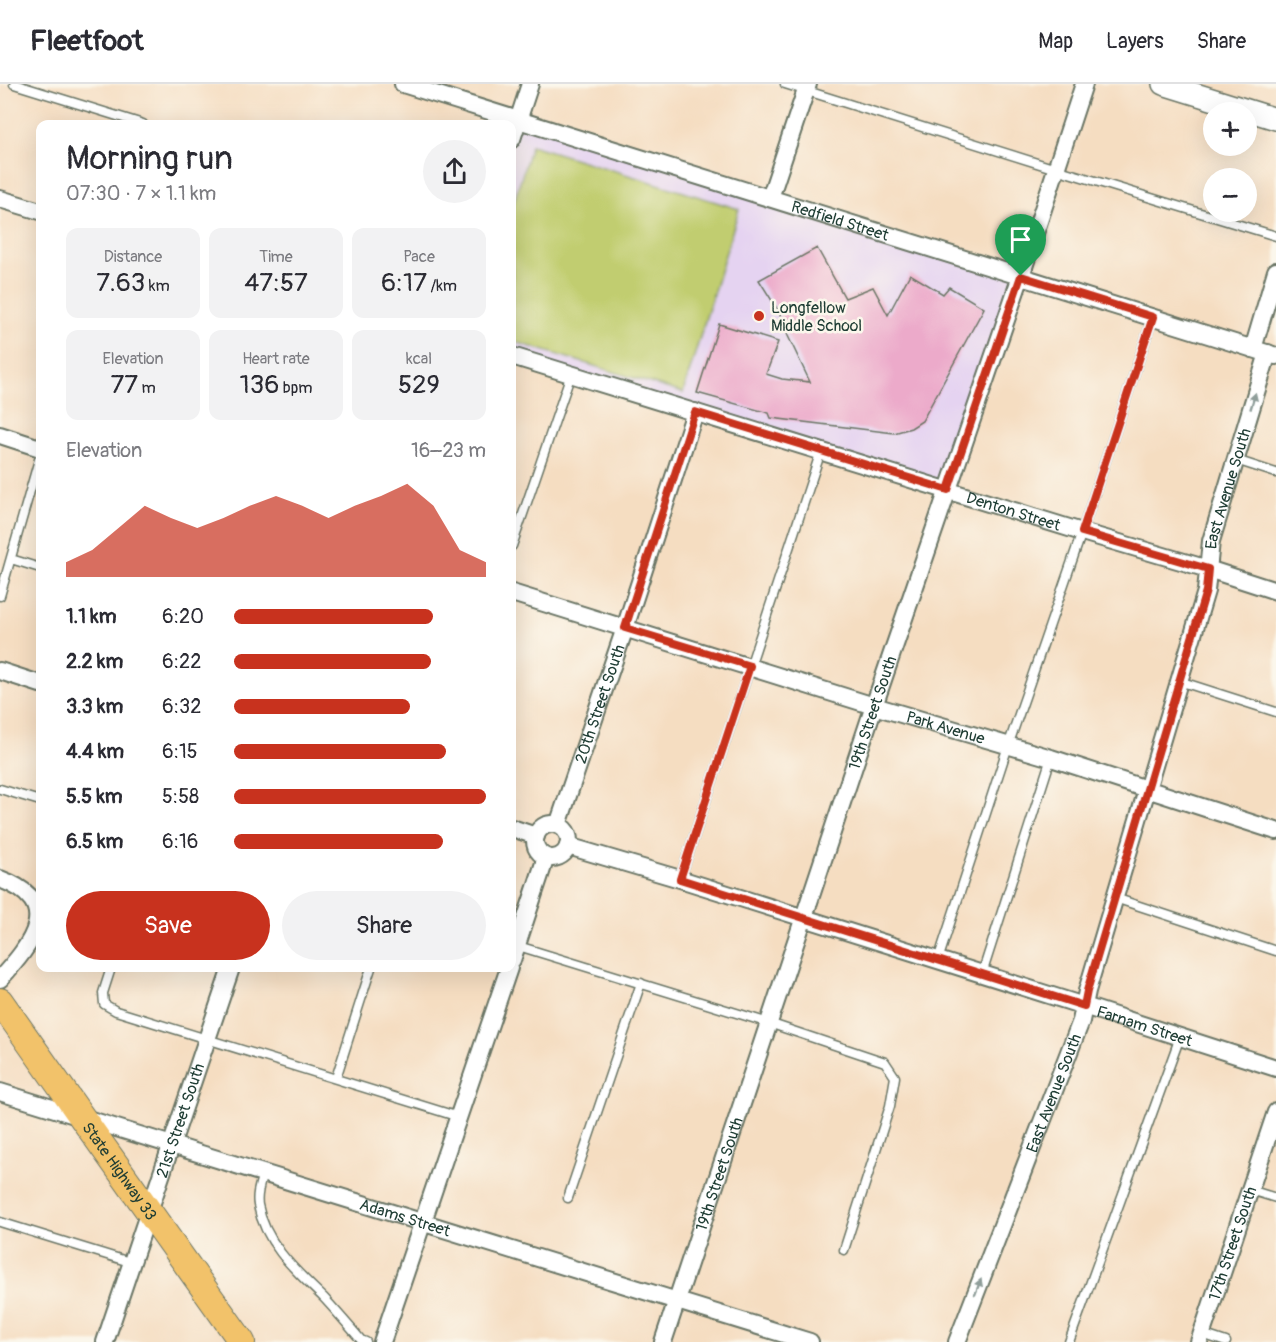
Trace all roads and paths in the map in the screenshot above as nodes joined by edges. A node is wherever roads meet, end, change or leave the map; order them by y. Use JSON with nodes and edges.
{"nodes":[{"id":1,"x":14,"y":84,"type":"edge"},
{"id":2,"x":403,"y":84,"type":"edge"},
{"id":3,"x":530,"y":84,"type":"edge"},
{"id":4,"x":785,"y":84,"type":"edge"},
{"id":5,"x":1084,"y":84,"type":"edge"},
{"id":6,"x":1163,"y":84,"type":"edge"},
{"id":7,"x":807,"y":87,"type":"edge"},
{"id":8,"x":130,"y":120,"type":"edge"},
{"id":9,"x":518,"y":120,"type":"junction"},
{"id":10,"x":1276,"y":120,"type":"edge"},
{"id":11,"x":516,"y":126,"type":"edge"},
{"id":12,"x":1056,"y":169,"type":"junction"},
{"id":13,"x":770,"y":198,"type":"junction"},
{"id":14,"x":0,"y":199,"type":"edge"},
{"id":15,"x":36,"y":210,"type":"edge"},
{"id":16,"x":1276,"y":236,"type":"edge"},
{"id":17,"x":1276,"y":271,"type":"edge"},
{"id":18,"x":1021,"y":276,"type":"junction"},
{"id":19,"x":1153,"y":317,"type":"junction"},
{"id":20,"x":1265,"y":353,"type":"edge"},
{"id":21,"x":516,"y":357,"type":"edge"},
{"id":22,"x":571,"y":374,"type":"junction"},
{"id":23,"x":695,"y":412,"type":"junction"},
{"id":24,"x":0,"y":435,"type":"edge"},
{"id":25,"x":36,"y":447,"type":"edge"},
{"id":26,"x":821,"y":451,"type":"junction"},
{"id":27,"x":1236,"y":460,"type":"junction"},
{"id":28,"x":36,"y":470,"type":"edge"},
{"id":29,"x":1276,"y":473,"type":"edge"},
{"id":30,"x":948,"y":490,"type":"junction"},
{"id":31,"x":1082,"y":532,"type":"junction"},
{"id":32,"x":516,"y":534,"type":"edge"},
{"id":33,"x":11,"y":559,"type":"junction"},
{"id":34,"x":36,"y":567,"type":"edge"},
{"id":35,"x":1208,"y":569,"type":"junction"},
{"id":36,"x":1276,"y":591,"type":"edge"},
{"id":37,"x":516,"y":594,"type":"edge"},
{"id":38,"x":0,"y":596,"type":"edge"},
{"id":39,"x":625,"y":628,"type":"junction"},
{"id":40,"x":750,"y":666,"type":"junction"},
{"id":41,"x":0,"y":671,"type":"edge"},
{"id":42,"x":1179,"y":681,"type":"junction"},
{"id":43,"x":36,"y":683,"type":"edge"},
{"id":44,"x":874,"y":706,"type":"junction"},
{"id":45,"x":1276,"y":712,"type":"edge"},
{"id":46,"x":1008,"y":746,"type":"junction"},
{"id":47,"x":1051,"y":758,"type":"junction"},
{"id":48,"x":1148,"y":788,"type":"junction"},
{"id":49,"x":0,"y":789,"type":"edge"},
{"id":50,"x":36,"y":800,"type":"edge"},
{"id":51,"x":558,"y":825,"type":"junction"},
{"id":52,"x":516,"y":829,"type":"edge"},
{"id":53,"x":1276,"y":831,"type":"edge"},
{"id":54,"x":536,"y":836,"type":"junction"},
{"id":55,"x":568,"y":846,"type":"junction"},
{"id":56,"x":546,"y":857,"type":"junction"},
{"id":57,"x":0,"y":879,"type":"edge"},
{"id":58,"x":680,"y":879,"type":"junction"},
{"id":59,"x":1115,"y":898,"type":"junction"},
{"id":60,"x":36,"y":909,"type":"edge"},
{"id":61,"x":804,"y":918,"type":"junction"},
{"id":62,"x":36,"y":927,"type":"edge"},
{"id":63,"x":516,"y":942,"type":"edge"},
{"id":64,"x":516,"y":951,"type":"edge"},
{"id":65,"x":1276,"y":951,"type":"edge"},
{"id":66,"x":938,"y":960,"type":"junction"},
{"id":67,"x":110,"y":972,"type":"edge"},
{"id":68,"x":230,"y":972,"type":"edge"},
{"id":69,"x":370,"y":972,"type":"edge"},
{"id":70,"x":508,"y":972,"type":"edge"},
{"id":71,"x":982,"y":974,"type":"junction"},
{"id":72,"x":0,"y":979,"type":"edge"},
{"id":73,"x":641,"y":983,"type":"junction"},
{"id":74,"x":0,"y":1001,"type":"edge"},
{"id":75,"x":1084,"y":1006,"type":"junction"},
{"id":76,"x":769,"y":1023,"type":"junction"},
{"id":77,"x":1180,"y":1037,"type":"junction"},
{"id":78,"x":207,"y":1039,"type":"junction"},
{"id":79,"x":1276,"y":1068,"type":"edge"},
{"id":80,"x":336,"y":1078,"type":"junction"},
{"id":81,"x":0,"y":1092,"type":"edge"},
{"id":82,"x":1276,"y":1113,"type":"edge"},
{"id":83,"x":81,"y":1116,"type":"junction"},
{"id":84,"x":459,"y":1117,"type":"junction"},
{"id":85,"x":172,"y":1145,"type":"junction"},
{"id":86,"x":263,"y":1173,"type":"junction"},
{"id":87,"x":1250,"y":1190,"type":"junction"},
{"id":88,"x":568,"y":1198,"type":"dead end"},
{"id":89,"x":1276,"y":1198,"type":"edge"},
{"id":90,"x":150,"y":1211,"type":"junction"},
{"id":91,"x":0,"y":1222,"type":"edge"},
{"id":92,"x":424,"y":1223,"type":"junction"},
{"id":93,"x":844,"y":1250,"type":"dead end"},
{"id":94,"x":133,"y":1263,"type":"junction"},
{"id":95,"x":677,"y":1300,"type":"junction"},
{"id":96,"x":1200,"y":1338,"type":"edge"},
{"id":97,"x":105,"y":1342,"type":"edge"},
{"id":98,"x":242,"y":1342,"type":"edge"},
{"id":99,"x":366,"y":1342,"type":"edge"},
{"id":100,"x":383,"y":1342,"type":"edge"},
{"id":101,"x":663,"y":1342,"type":"edge"},
{"id":102,"x":810,"y":1342,"type":"edge"},
{"id":103,"x":957,"y":1342,"type":"edge"},
{"id":104,"x":1069,"y":1342,"type":"edge"},
{"id":105,"x":1226,"y":1342,"type":"edge"}],
"edges":[{"from":1,"to":8,"type":"lane"},
{"from":2,"to":9,"type":"street","name":"Redfield Street"},
{"from":3,"to":9,"type":"street"},
{"from":4,"to":7,"type":"lane"},
{"from":5,"to":12,"type":"street","name":"19th Street South"},
{"from":6,"to":10,"type":"street"},
{"from":7,"to":12,"type":"lane"},
{"from":7,"to":13,"type":"street"},
{"from":9,"to":11,"type":"street"},
{"from":9,"to":13,"type":"street","name":"Redfield Street"},
{"from":12,"to":16,"type":"lane"},
{"from":12,"to":18,"type":"street","name":"19th Street South"},
{"from":13,"to":18,"type":"street","name":"Redfield Street"},
{"from":14,"to":15,"type":"street"},
{"from":17,"to":20,"type":"street","name":"East Avenue South"},
{"from":18,"to":19,"type":"street","name":"Redfield Street"},
{"from":18,"to":30,"type":"street","name":"19th Street South"},
{"from":19,"to":20,"type":"street","name":"Redfield Street"},
{"from":19,"to":31,"type":"lane"},
{"from":27,"to":20,"type":"street","name":"East Avenue South","one_way":true},
{"from":21,"to":22,"type":"street","name":"Denton Street"},
{"from":22,"to":23,"type":"street","name":"Denton Street"},
{"from":22,"to":32,"type":"lane"},
{"from":23,"to":26,"type":"street","name":"Denton Street"},
{"from":23,"to":39,"type":"street","name":"20th Street South"},
{"from":24,"to":25,"type":"street"},
{"from":26,"to":30,"type":"street","name":"Denton Street"},
{"from":26,"to":40,"type":"lane"},
{"from":27,"to":29,"type":"lane"},
{"from":27,"to":35,"type":"street","name":"East Avenue South"},
{"from":28,"to":33,"type":"lane"},
{"from":30,"to":31,"type":"street","name":"Denton Street"},
{"from":30,"to":44,"type":"street","name":"19th Street South"},
{"from":31,"to":35,"type":"street","name":"Denton Street"},
{"from":31,"to":46,"type":"lane"},
{"from":33,"to":34,"type":"lane"},
{"from":33,"to":38,"type":"lane"},
{"from":35,"to":36,"type":"street","name":"Denton Street"},
{"from":35,"to":42,"type":"street","name":"East Avenue South"},
{"from":37,"to":39,"type":"street","name":"Park Avenue"},
{"from":39,"to":40,"type":"street","name":"Park Avenue"},
{"from":39,"to":51,"type":"street","name":"20th Street South"},
{"from":40,"to":44,"type":"street","name":"Park Avenue"},
{"from":40,"to":58,"type":"lane"},
{"from":41,"to":43,"type":"street"},
{"from":42,"to":45,"type":"lane"},
{"from":42,"to":48,"type":"street","name":"East Avenue South"},
{"from":44,"to":46,"type":"street","name":"Park Avenue"},
{"from":44,"to":61,"type":"street","name":"19th Street South"},
{"from":46,"to":47,"type":"street","name":"Park Avenue"},
{"from":46,"to":66,"type":"lane"},
{"from":47,"to":48,"type":"street","name":"Park Avenue"},
{"from":47,"to":71,"type":"lane"},
{"from":48,"to":53,"type":"street","name":"Park Avenue"},
{"from":48,"to":59,"type":"street","name":"East Avenue South"},
{"from":49,"to":50,"type":"lane"},
{"from":51,"to":54,"type":"street"},
{"from":51,"to":55,"type":"street"},
{"from":52,"to":54,"type":"street"},
{"from":54,"to":56,"type":"street"},
{"from":55,"to":56,"type":"street"},
{"from":55,"to":58,"type":"street","name":"Farnam Street"},
{"from":56,"to":63,"type":"street"},
{"from":57,"to":60,"type":"street"},
{"from":58,"to":61,"type":"street","name":"Farnam Street"},
{"from":59,"to":65,"type":"lane"},
{"from":59,"to":75,"type":"street","name":"East Avenue South"},
{"from":61,"to":66,"type":"street","name":"Farnam Street"},
{"from":61,"to":76,"type":"street","name":"19th Street South"},
{"from":62,"to":72,"type":"street"},
{"from":64,"to":73,"type":"lane"},
{"from":66,"to":71,"type":"street","name":"Farnam Street"},
{"from":67,"to":78,"type":"lane"},
{"from":68,"to":78,"type":"street","name":"21st Street South"},
{"from":69,"to":80,"type":"lane"},
{"from":70,"to":84,"type":"street"},
{"from":71,"to":75,"type":"street","name":"Farnam Street"},
{"from":73,"to":76,"type":"lane"},
{"from":73,"to":88,"type":"lane"},
{"from":74,"to":83,"type":"main road","name":"State Highway 33"},
{"from":75,"to":77,"type":"street","name":"Farnam Street"},
{"from":103,"to":75,"type":"street","name":"East Avenue South","one_way":true},
{"from":76,"to":93,"type":"lane"},
{"from":76,"to":95,"type":"street","name":"19th Street South"},
{"from":77,"to":79,"type":"street","name":"Farnam Street"},
{"from":77,"to":104,"type":"lane"},
{"from":78,"to":80,"type":"lane"},
{"from":78,"to":85,"type":"street","name":"21st Street South"},
{"from":80,"to":84,"type":"lane"},
{"from":81,"to":83,"type":"street","name":"Adams Street"},
{"from":82,"to":87,"type":"street","name":"17th Street South"},
{"from":83,"to":85,"type":"street","name":"Adams Street"},
{"from":83,"to":90,"type":"main road","name":"State Highway 33"},
{"from":84,"to":92,"type":"street"},
{"from":85,"to":86,"type":"street","name":"Adams Street"},
{"from":85,"to":90,"type":"street","name":"21st Street South"},
{"from":86,"to":92,"type":"street","name":"Adams Street"},
{"from":86,"to":99,"type":"lane"},
{"from":87,"to":89,"type":"lane"},
{"from":87,"to":96,"type":"street","name":"17th Street South"},
{"from":90,"to":94,"type":"street","name":"21st Street South"},
{"from":90,"to":98,"type":"main road","name":"State Highway 33"},
{"from":91,"to":94,"type":"lane"},
{"from":92,"to":95,"type":"street","name":"Adams Street"},
{"from":92,"to":100,"type":"street"},
{"from":94,"to":97,"type":"street","name":"21st Street South"},
{"from":95,"to":101,"type":"street","name":"19th Street South"},
{"from":95,"to":102,"type":"street","name":"Adams Street"},
{"from":96,"to":105,"type":"lane"}]}
